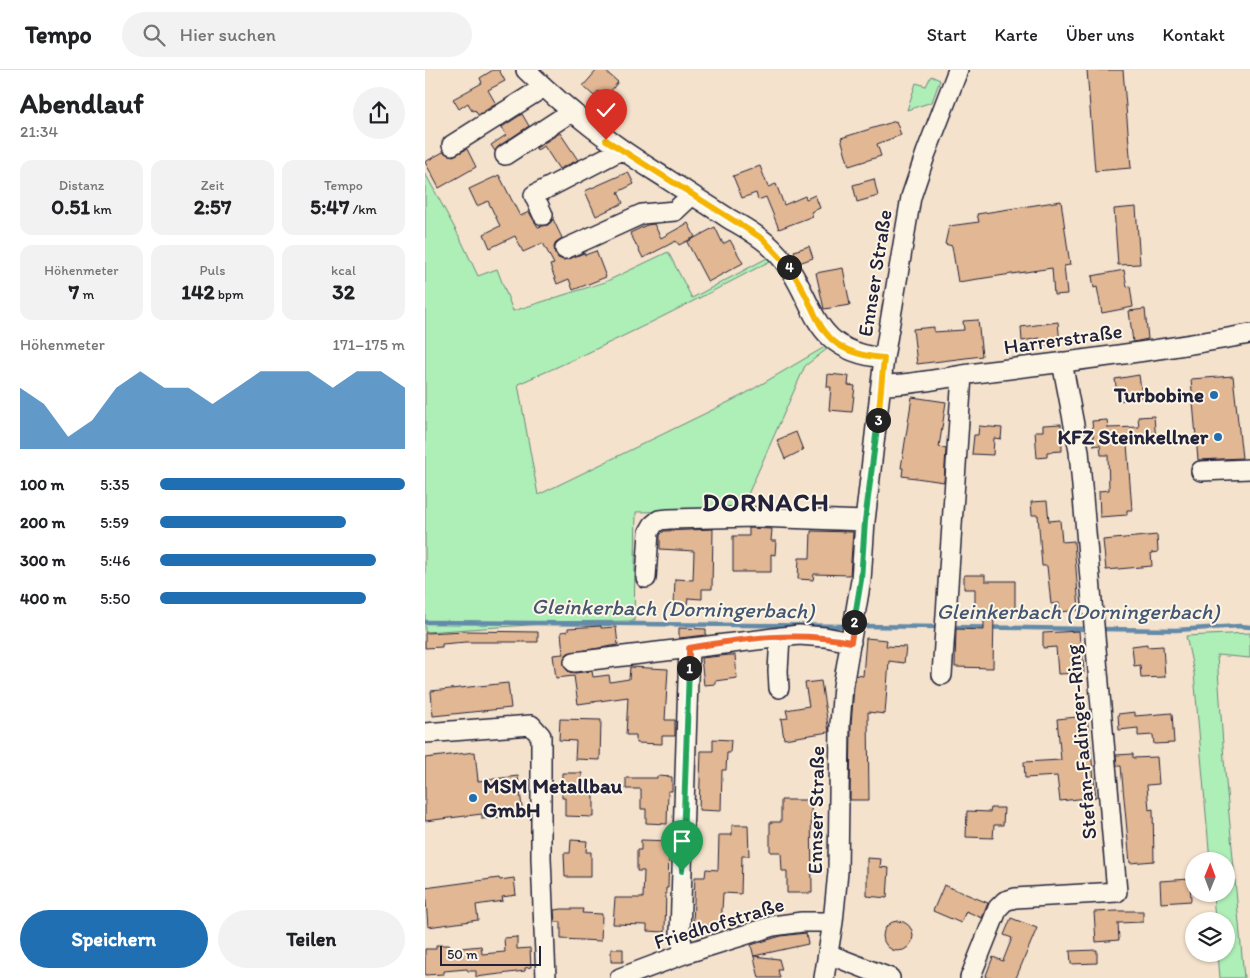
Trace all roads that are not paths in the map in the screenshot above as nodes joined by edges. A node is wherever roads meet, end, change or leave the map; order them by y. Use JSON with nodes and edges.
{"nodes":[{"id":1,"x":526,"y":70,"type":"edge"},
{"id":2,"x":958,"y":70,"type":"edge"},
{"id":3,"x":544,"y":87,"type":"junction"},
{"id":4,"x":571,"y":112,"type":"junction"},
{"id":5,"x":452,"y":145,"type":"dead end"},
{"id":6,"x":621,"y":150,"type":"junction"},
{"id":7,"x":505,"y":155,"type":"dead end"},
{"id":8,"x":692,"y":195,"type":"junction"},
{"id":9,"x":543,"y":215,"type":"dead end"},
{"id":10,"x":565,"y":249,"type":"dead end"},
{"id":11,"x":1250,"y":334,"type":"edge"},
{"id":12,"x":884,"y":358,"type":"junction"},
{"id":13,"x":1062,"y":362,"type":"junction"},
{"id":14,"x":962,"y":375,"type":"junction"},
{"id":15,"x":881,"y":385,"type":"junction"},
{"id":16,"x":1250,"y":468,"type":"edge"},
{"id":17,"x":1201,"y":471,"type":"dead end"},
{"id":18,"x":865,"y":521,"type":"junction"},
{"id":19,"x":646,"y":578,"type":"dead end"},
{"id":20,"x":853,"y":631,"type":"junction"},
{"id":21,"x":780,"y":637,"type":"junction"},
{"id":22,"x":689,"y":648,"type":"junction"},
{"id":23,"x":574,"y":662,"type":"dead end"},
{"id":24,"x":941,"y":675,"type":"dead end"},
{"id":25,"x":779,"y":688,"type":"dead end"},
{"id":26,"x":425,"y":732,"type":"edge"},
{"id":27,"x":833,"y":922,"type":"junction"},
{"id":28,"x":684,"y":954,"type":"junction"},
{"id":29,"x":828,"y":954,"type":"junction"},
{"id":30,"x":851,"y":971,"type":"edge"},
{"id":31,"x":546,"y":978,"type":"edge"},
{"id":32,"x":620,"y":978,"type":"edge"},
{"id":33,"x":824,"y":978,"type":"edge"},
{"id":34,"x":890,"y":978,"type":"edge"},
{"id":35,"x":969,"y":978,"type":"edge"}],
"edges":[{"from":1,"to":3,"type":"street"},
{"from":2,"to":12,"type":"street","name":"Ennser Straße"},
{"from":3,"to":4,"type":"street"},
{"from":3,"to":5,"type":"street"},
{"from":4,"to":6,"type":"street"},
{"from":4,"to":7,"type":"street"},
{"from":6,"to":8,"type":"street"},
{"from":6,"to":9,"type":"street"},
{"from":8,"to":10,"type":"street"},
{"from":8,"to":12,"type":"street"},
{"from":11,"to":13,"type":"street","name":"Harrerstraße"},
{"from":12,"to":15,"type":"street","name":"Ennser Straße"},
{"from":13,"to":14,"type":"street","name":"Harrerstraße"},
{"from":13,"to":35,"type":"street","name":"Stefan-Fadinger-Ring"},
{"from":14,"to":15,"type":"street","name":"Harrerstraße"},
{"from":14,"to":24,"type":"street"},
{"from":15,"to":18,"type":"street","name":"Ennser Straße"},
{"from":16,"to":17,"type":"street"},
{"from":18,"to":19,"type":"street"},
{"from":18,"to":20,"type":"street","name":"Ennser Straße"},
{"from":20,"to":21,"type":"street"},
{"from":20,"to":27,"type":"street","name":"Ennser Straße"},
{"from":21,"to":22,"type":"street"},
{"from":21,"to":25,"type":"street"},
{"from":22,"to":23,"type":"street"},
{"from":22,"to":28,"type":"street"},
{"from":26,"to":31,"type":"street"},
{"from":27,"to":28,"type":"street","name":"Friedhofstraße"},
{"from":27,"to":29,"type":"street","name":"Ennser Straße"},
{"from":28,"to":32,"type":"street","name":"Friedhofstraße"},
{"from":29,"to":30,"type":"street"},
{"from":29,"to":33,"type":"street","name":"Ennser Straße"},
{"from":30,"to":34,"type":"street"}]}
